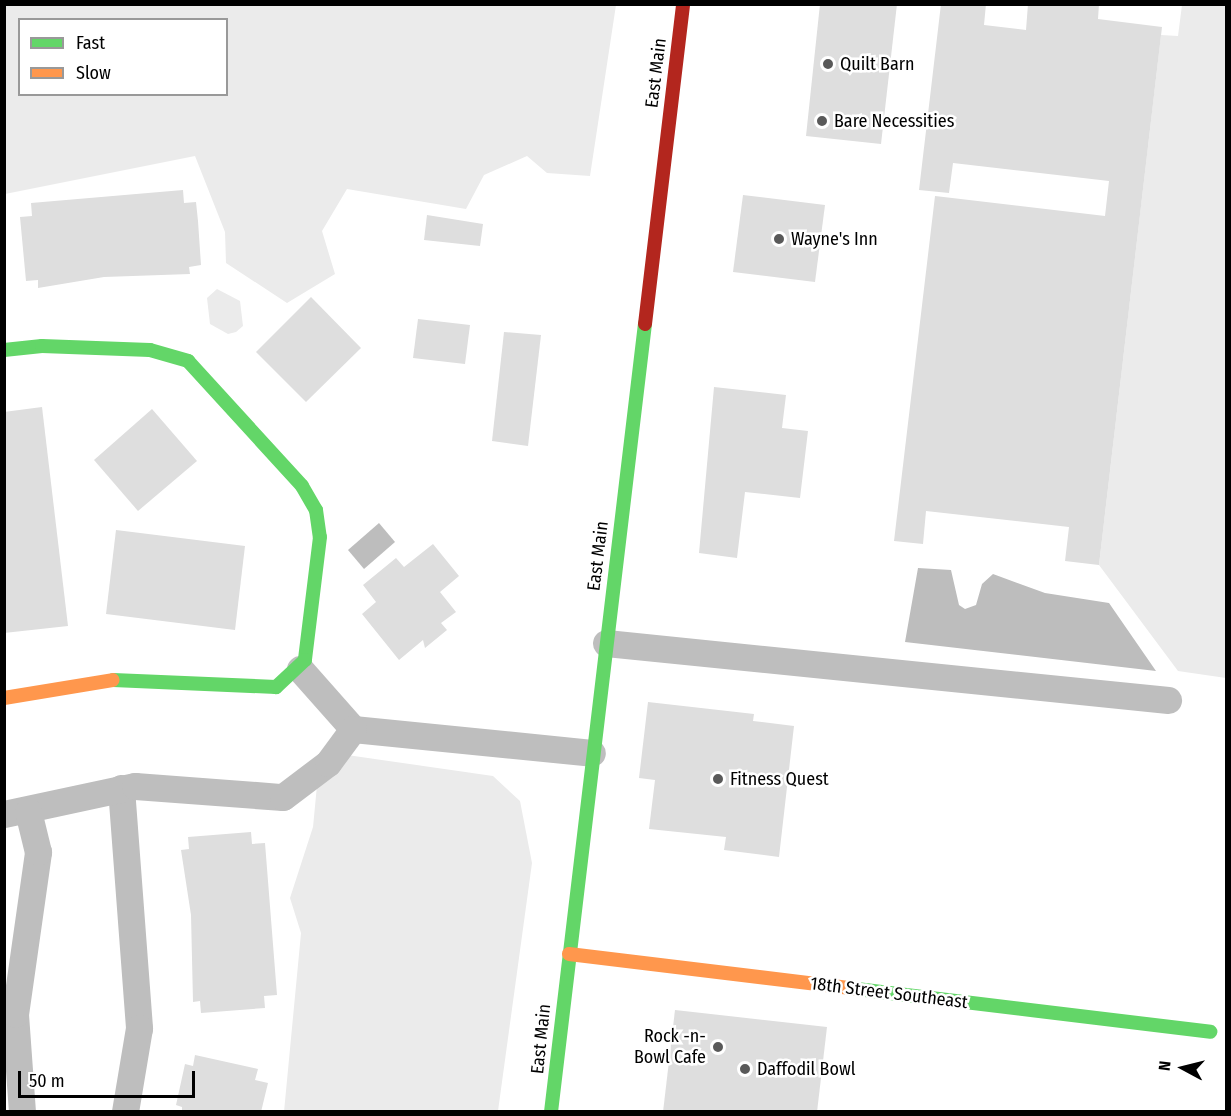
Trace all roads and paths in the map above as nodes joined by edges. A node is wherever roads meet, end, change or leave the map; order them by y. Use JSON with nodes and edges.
{"nodes":[{"id":1,"x":683,"y":4,"type":"edge"},
{"id":2,"x":4,"y":350,"type":"edge"},
{"id":3,"x":606,"y":643,"type":"junction"},
{"id":4,"x":300,"y":669,"type":"junction"},
{"id":5,"x":4,"y":698,"type":"edge"},
{"id":6,"x":1168,"y":700,"type":"dead end"},
{"id":7,"x":353,"y":729,"type":"junction"},
{"id":8,"x":592,"y":753,"type":"junction"},
{"id":9,"x":121,"y":788,"type":"junction"},
{"id":10,"x":16,"y":813,"type":"edge"},
{"id":11,"x":569,"y":954,"type":"junction"},
{"id":12,"x":1210,"y":1032,"type":"dead end"},
{"id":13,"x":22,"y":1112,"type":"edge"},
{"id":14,"x":125,"y":1112,"type":"edge"},
{"id":15,"x":551,"y":1112,"type":"edge"}],
"edges":[{"from":1,"to":3,"type":"street","name":"East Main"},
{"from":2,"to":4,"type":"street"},
{"from":3,"to":6,"type":"street"},
{"from":3,"to":8,"type":"street","name":"East Main"},
{"from":4,"to":5,"type":"street"},
{"from":4,"to":7,"type":"street"},
{"from":7,"to":8,"type":"street"},
{"from":7,"to":9,"type":"street"},
{"from":8,"to":11,"type":"street","name":"East Main"},
{"from":9,"to":10,"type":"street"},
{"from":9,"to":14,"type":"street"},
{"from":10,"to":13,"type":"street"},
{"from":11,"to":12,"type":"street","name":"18th Street Southeast"},
{"from":11,"to":15,"type":"street","name":"East Main"}]}
